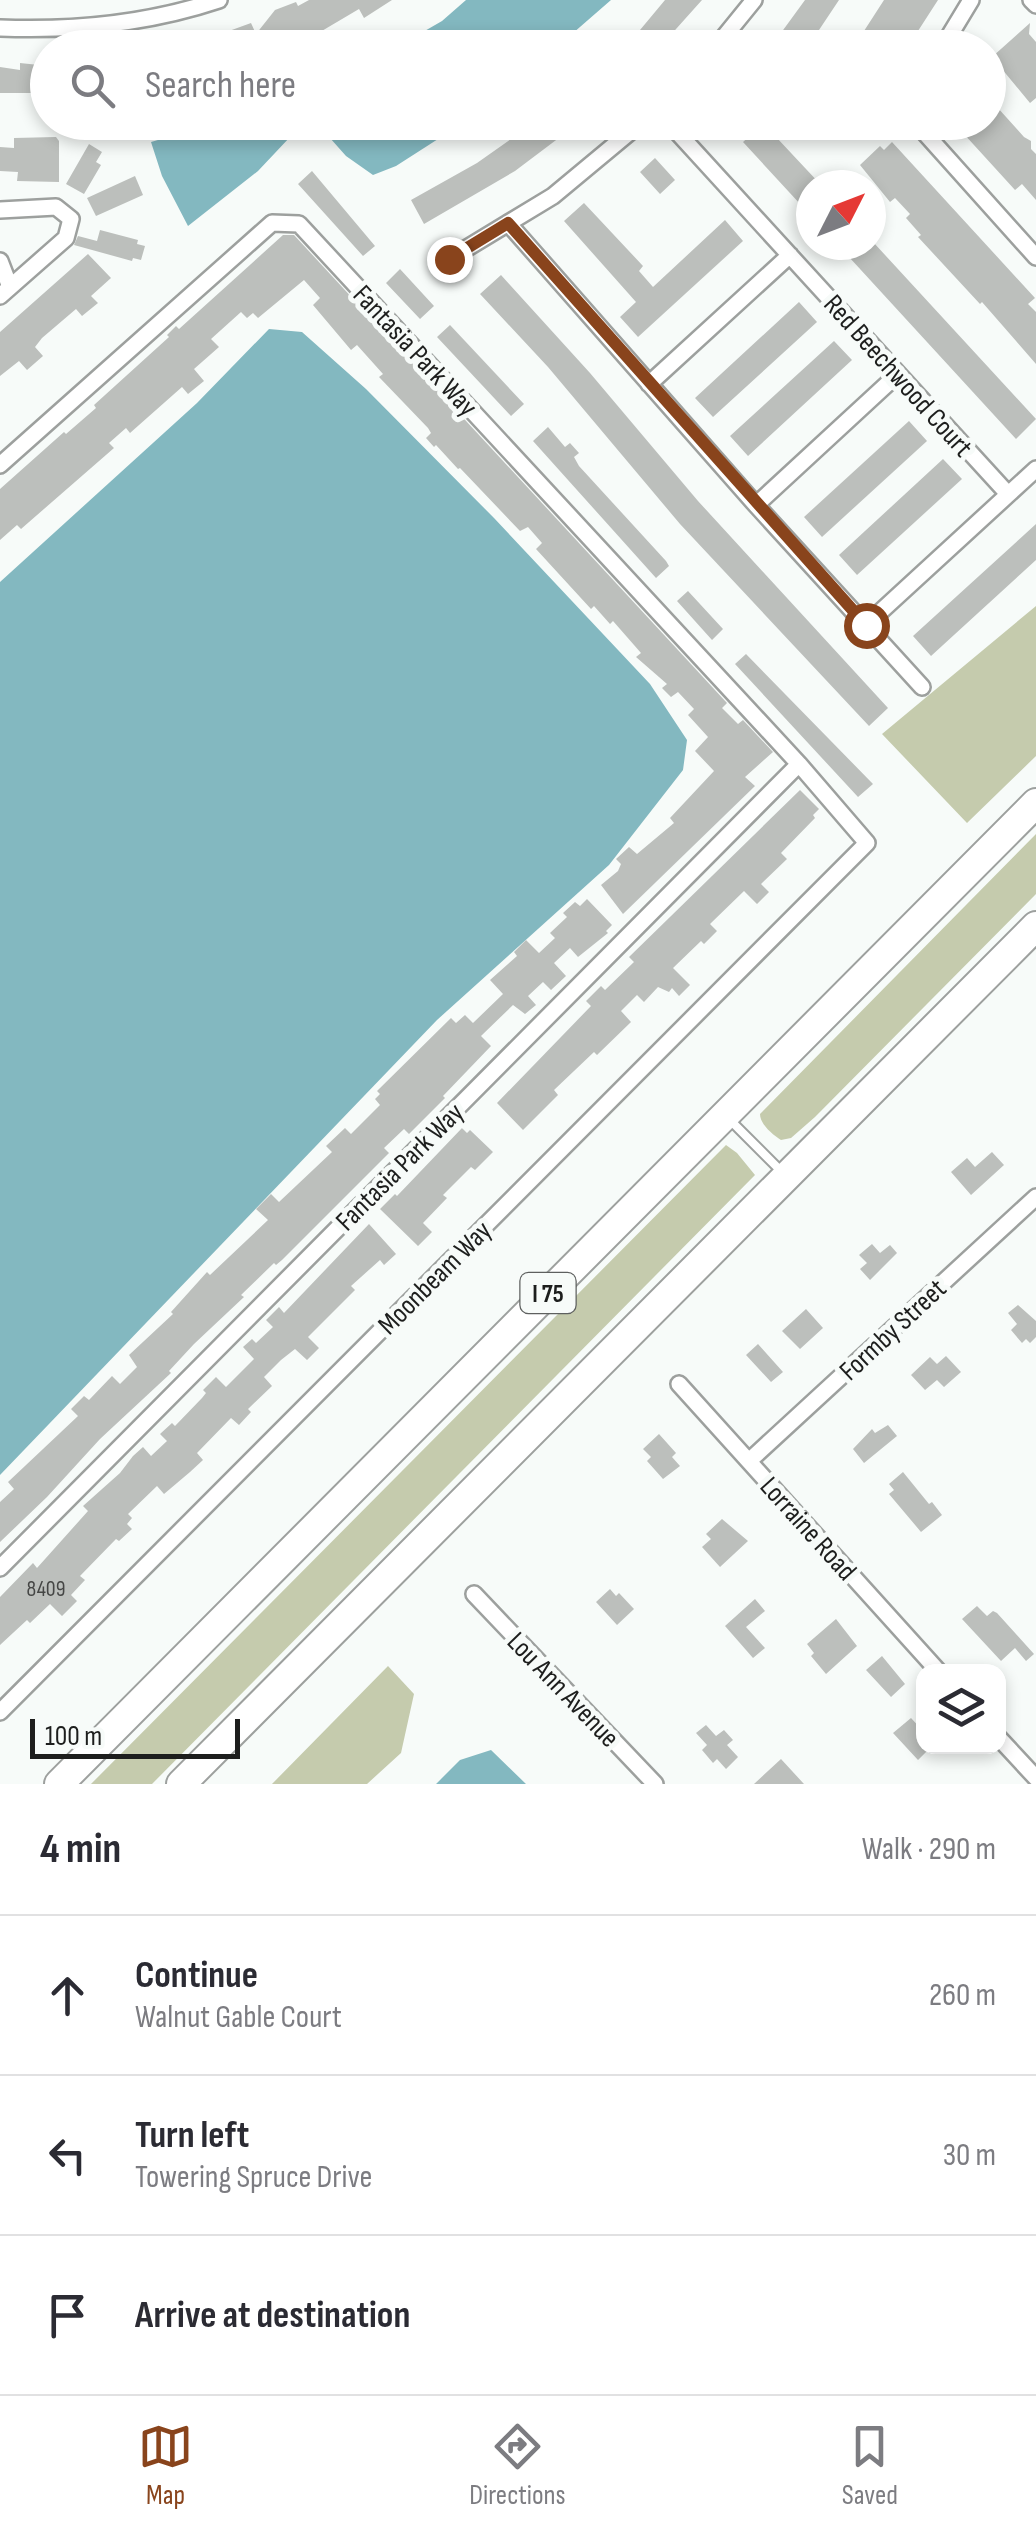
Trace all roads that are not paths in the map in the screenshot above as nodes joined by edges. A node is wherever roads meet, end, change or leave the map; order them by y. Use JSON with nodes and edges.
{"nodes":[{"id":1,"x":219,"y":0,"type":"edge"},
{"id":2,"x":754,"y":0,"type":"edge"},
{"id":3,"x":971,"y":0,"type":"edge"},
{"id":4,"x":0,"y":28,"type":"edge"},
{"id":5,"x":730,"y":30,"type":"edge"},
{"id":6,"x":953,"y":30,"type":"edge"},
{"id":7,"x":620,"y":140,"type":"edge"},
{"id":8,"x":685,"y":140,"type":"edge"},
{"id":9,"x":931,"y":140,"type":"edge"},
{"id":10,"x":0,"y":210,"type":"edge"},
{"id":11,"x":508,"y":223,"type":"junction"},
{"id":12,"x":790,"y":255,"type":"junction"},
{"id":13,"x":1036,"y":258,"type":"edge"},
{"id":14,"x":449,"y":259,"type":"dead end"},
{"id":15,"x":0,"y":261,"type":"edge"},
{"id":16,"x":5,"y":291,"type":"edge"},
{"id":17,"x":898,"y":374,"type":"junction"},
{"id":18,"x":649,"y":384,"type":"junction"},
{"id":19,"x":0,"y":466,"type":"edge"},
{"id":20,"x":1036,"y":469,"type":"edge"},
{"id":21,"x":1008,"y":494,"type":"junction"},
{"id":22,"x":756,"y":505,"type":"junction"},
{"id":23,"x":866,"y":625,"type":"junction"},
{"id":24,"x":922,"y":687,"type":"dead end"},
{"id":25,"x":799,"y":764,"type":"junction"},
{"id":26,"x":1036,"y":803,"type":"edge"},
{"id":27,"x":868,"y":843,"type":"joint"},
{"id":28,"x":1036,"y":926,"type":"edge"},
{"id":29,"x":725,"y":1115,"type":"junction"},
{"id":30,"x":786,"y":1177,"type":"junction"},
{"id":31,"x":1036,"y":1197,"type":"edge"},
{"id":32,"x":679,"y":1384,"type":"dead end"},
{"id":33,"x":749,"y":1461,"type":"junction"},
{"id":34,"x":0,"y":1568,"type":"edge"},
{"id":35,"x":474,"y":1594,"type":"dead end"},
{"id":36,"x":933,"y":1664,"type":"edge"},
{"id":37,"x":0,"y":1712,"type":"edge"},
{"id":38,"x":1006,"y":1746,"type":"edge"},
{"id":39,"x":1036,"y":1778,"type":"edge"},
{"id":40,"x":59,"y":1784,"type":"edge"},
{"id":41,"x":181,"y":1784,"type":"edge"},
{"id":42,"x":655,"y":1784,"type":"edge"}],
"edges":[{"from":1,"to":4,"type":"street"},
{"from":2,"to":5,"type":"street"},
{"from":3,"to":6,"type":"street"},
{"from":7,"to":11,"type":"street"},
{"from":8,"to":12,"type":"street","name":"Red Beechwood Court"},
{"from":9,"to":13,"type":"street"},
{"from":10,"to":16,"type":"street"},
{"from":11,"to":14,"type":"street"},
{"from":11,"to":18,"type":"street"},
{"from":12,"to":17,"type":"street","name":"Red Beechwood Court"},
{"from":12,"to":18,"type":"street"},
{"from":15,"to":16,"type":"street"},
{"from":17,"to":21,"type":"street","name":"Red Beechwood Court"},
{"from":17,"to":22,"type":"street"},
{"from":18,"to":22,"type":"street"},
{"from":19,"to":25,"type":"street","name":"Fantasia Park Way"},
{"from":20,"to":21,"type":"street"},
{"from":21,"to":23,"type":"street"},
{"from":22,"to":23,"type":"street"},
{"from":23,"to":24,"type":"street"},
{"from":25,"to":27,"type":"street","name":"Fantasia Park Way"},
{"from":25,"to":34,"type":"street","name":"Fantasia Park Way"},
{"from":26,"to":29,"type":"highway","number":"I 75"},
{"from":27,"to":37,"type":"street","name":"Moonbeam Way"},
{"from":28,"to":30,"type":"highway"},
{"from":29,"to":30,"type":"lane"},
{"from":29,"to":40,"type":"highway","number":"I 75"},
{"from":30,"to":41,"type":"highway"},
{"from":31,"to":33,"type":"street","name":"Formby Street"},
{"from":32,"to":33,"type":"street","name":"Lorraine Road"},
{"from":33,"to":36,"type":"street","name":"Lorraine Road"},
{"from":35,"to":42,"type":"street","name":"Lou Ann Avenue"},
{"from":38,"to":39,"type":"street"}]}
